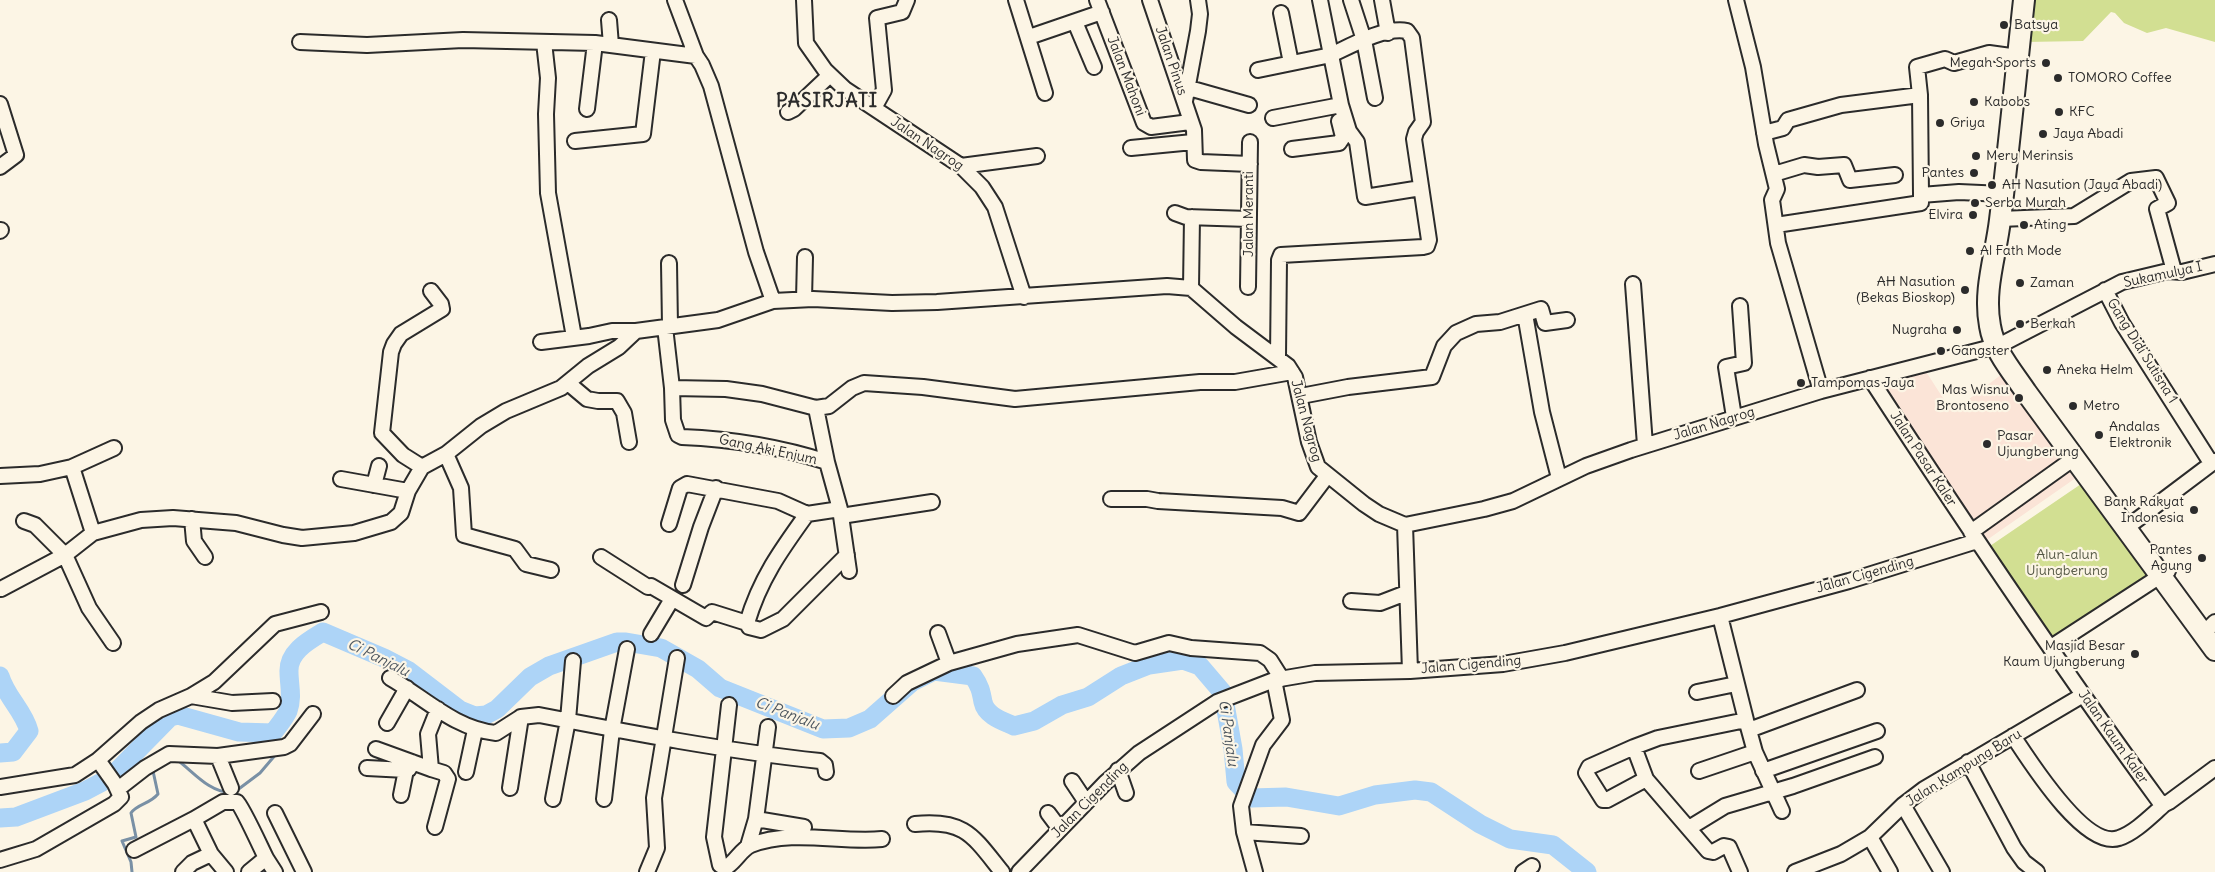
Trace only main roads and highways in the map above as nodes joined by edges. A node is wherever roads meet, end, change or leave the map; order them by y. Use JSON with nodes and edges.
{"nodes":[{"id":1,"x":2024,"y":0,"type":"edge"},
{"id":2,"x":2001,"y":344,"type":"junction"},
{"id":3,"x":2164,"y":574,"type":"junction"},
{"id":4,"x":2214,"y":627,"type":"edge"},
{"id":5,"x":2215,"y":650,"type":"edge"}],
"edges":[{"from":1,"to":2,"type":"highway"},
{"from":2,"to":3,"type":"highway"},
{"from":2,"to":3,"type":"highway"},
{"from":3,"to":4,"type":"highway"},
{"from":3,"to":5,"type":"highway"}]}
